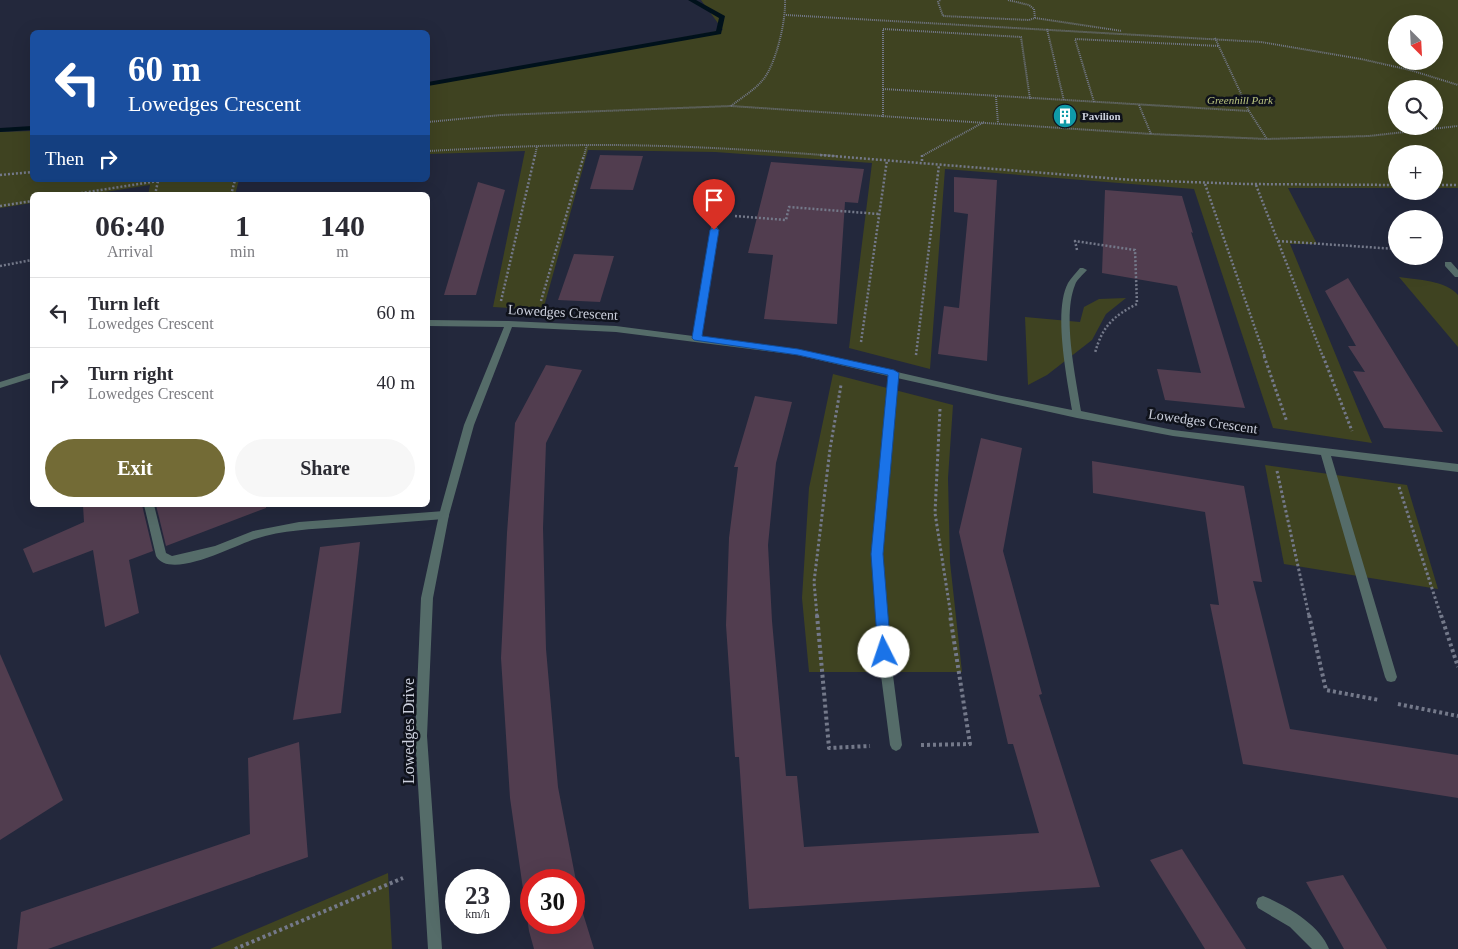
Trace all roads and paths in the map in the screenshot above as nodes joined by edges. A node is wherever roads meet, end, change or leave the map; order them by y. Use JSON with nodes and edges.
{"nodes":[{"id":1,"x":785,"y":0,"type":"edge"},
{"id":2,"x":940,"y":0,"type":"edge"},
{"id":3,"x":1008,"y":0,"type":"edge"},
{"id":4,"x":786,"y":15,"type":"junction"},
{"id":5,"x":1036,"y":18,"type":"junction"},
{"id":6,"x":1048,"y":29,"type":"junction"},
{"id":7,"x":1137,"y":33,"type":"junction"},
{"id":8,"x":1215,"y":38,"type":"junction"},
{"id":9,"x":1219,"y":46,"type":"junction"},
{"id":10,"x":1458,"y":85,"type":"edge"},
{"id":11,"x":883,"y":89,"type":"junction"},
{"id":12,"x":996,"y":97,"type":"junction"},
{"id":13,"x":1030,"y":99,"type":"junction"},
{"id":14,"x":1064,"y":101,"type":"junction"},
{"id":15,"x":1094,"y":102,"type":"junction"},
{"id":16,"x":1139,"y":105,"type":"junction"},
{"id":17,"x":731,"y":106,"type":"junction"},
{"id":18,"x":1249,"y":111,"type":"junction"},
{"id":19,"x":883,"y":117,"type":"junction"},
{"id":20,"x":430,"y":122,"type":"edge"},
{"id":21,"x":984,"y":122,"type":"junction"},
{"id":22,"x":998,"y":123,"type":"junction"},
{"id":23,"x":1458,"y":126,"type":"edge"},
{"id":24,"x":1151,"y":134,"type":"junction"},
{"id":25,"x":1267,"y":139,"type":"junction"},
{"id":26,"x":587,"y":145,"type":"junction"},
{"id":27,"x":537,"y":146,"type":"junction"},
{"id":28,"x":430,"y":151,"type":"edge"},
{"id":29,"x":887,"y":160,"type":"junction"},
{"id":30,"x":922,"y":163,"type":"junction"},
{"id":31,"x":939,"y":165,"type":"junction"},
{"id":32,"x":30,"y":172,"type":"edge"},
{"id":33,"x":0,"y":176,"type":"edge"},
{"id":34,"x":152,"y":182,"type":"edge"},
{"id":35,"x":1205,"y":184,"type":"junction"},
{"id":36,"x":1256,"y":185,"type":"junction"},
{"id":37,"x":1388,"y":185,"type":"edge"},
{"id":38,"x":1443,"y":185,"type":"edge"},
{"id":39,"x":1458,"y":185,"type":"edge"},
{"id":40,"x":88,"y":192,"type":"edge"},
{"id":41,"x":30,"y":201,"type":"edge"},
{"id":42,"x":0,"y":206,"type":"edge"},
{"id":43,"x":879,"y":214,"type":"junction"},
{"id":44,"x":714,"y":230,"type":"joint"},
{"id":45,"x":1278,"y":241,"type":"junction"},
{"id":46,"x":1388,"y":248,"type":"edge"},
{"id":47,"x":30,"y":260,"type":"edge"},
{"id":48,"x":1448,"y":264,"type":"dead end"},
{"id":49,"x":0,"y":266,"type":"edge"},
{"id":50,"x":1083,"y":270,"type":"joint"},
{"id":51,"x":1458,"y":275,"type":"edge"},
{"id":52,"x":430,"y":323,"type":"edge"},
{"id":53,"x":496,"y":324,"type":"junction"},
{"id":54,"x":509,"y":324,"type":"junction"},
{"id":55,"x":534,"y":325,"type":"junction"},
{"id":56,"x":697,"y":338,"type":"junction"},
{"id":57,"x":1094,"y":358,"type":"dead end"},
{"id":58,"x":858,"y":366,"type":"junction"},
{"id":59,"x":894,"y":373,"type":"junction"},
{"id":60,"x":30,"y":376,"type":"edge"},
{"id":61,"x":913,"y":377,"type":"junction"},
{"id":62,"x":0,"y":386,"type":"edge"},
{"id":63,"x":1077,"y":415,"type":"junction"},
{"id":64,"x":1271,"y":446,"type":"junction"},
{"id":65,"x":1297,"y":450,"type":"junction"},
{"id":66,"x":1325,"y":452,"type":"junction"},
{"id":67,"x":1363,"y":457,"type":"junction"},
{"id":68,"x":1391,"y":461,"type":"junction"},
{"id":69,"x":1458,"y":468,"type":"edge"},
{"id":70,"x":149,"y":507,"type":"edge"},
{"id":71,"x":444,"y":515,"type":"junction"},
{"id":72,"x":1458,"y":667,"type":"edge"},
{"id":73,"x":1391,"y":677,"type":"dead end"},
{"id":74,"x":1381,"y":701,"type":"dead end"},
{"id":75,"x":1390,"y":703,"type":"dead end"},
{"id":76,"x":1458,"y":716,"type":"edge"},
{"id":77,"x":896,"y":745,"type":"dead end"},
{"id":78,"x":430,"y":866,"type":"junction"},
{"id":79,"x":1264,"y":904,"type":"dead end"},
{"id":80,"x":235,"y":949,"type":"edge"},
{"id":81,"x":436,"y":949,"type":"edge"},
{"id":82,"x":1322,"y":949,"type":"edge"}],
"edges":[{"from":1,"to":4,"type":"path"},
{"from":2,"to":5,"type":"path"},
{"from":3,"to":5,"type":"path"},
{"from":4,"to":6,"type":"path"},
{"from":4,"to":17,"type":"path"},
{"from":5,"to":7,"type":"path"},
{"from":6,"to":7,"type":"path"},
{"from":6,"to":14,"type":"path"},
{"from":7,"to":8,"type":"path"},
{"from":8,"to":9,"type":"path"},
{"from":8,"to":10,"type":"path"},
{"from":9,"to":15,"type":"path"},
{"from":9,"to":18,"type":"path"},
{"from":11,"to":12,"type":"path"},
{"from":11,"to":13,"type":"path"},
{"from":11,"to":19,"type":"path"},
{"from":12,"to":13,"type":"path"},
{"from":12,"to":22,"type":"path"},
{"from":13,"to":14,"type":"path"},
{"from":14,"to":15,"type":"path"},
{"from":15,"to":16,"type":"path"},
{"from":16,"to":18,"type":"path"},
{"from":16,"to":24,"type":"path"},
{"from":17,"to":19,"type":"path"},
{"from":17,"to":20,"type":"path"},
{"from":18,"to":25,"type":"path"},
{"from":19,"to":21,"type":"path"},
{"from":21,"to":22,"type":"path"},
{"from":21,"to":30,"type":"path"},
{"from":22,"to":24,"type":"path"},
{"from":23,"to":25,"type":"path"},
{"from":24,"to":25,"type":"path"},
{"from":26,"to":27,"type":"path"},
{"from":26,"to":29,"type":"path"},
{"from":26,"to":55,"type":"path"},
{"from":27,"to":28,"type":"path"},
{"from":27,"to":53,"type":"path"},
{"from":29,"to":30,"type":"path"},
{"from":29,"to":43,"type":"path"},
{"from":30,"to":31,"type":"path"},
{"from":31,"to":35,"type":"path"},
{"from":31,"to":61,"type":"path"},
{"from":32,"to":33,"type":"path"},
{"from":34,"to":40,"type":"path"},
{"from":35,"to":36,"type":"path"},
{"from":35,"to":65,"type":"path"},
{"from":36,"to":37,"type":"path"},
{"from":36,"to":45,"type":"path"},
{"from":38,"to":39,"type":"path"},
{"from":41,"to":42,"type":"path"},
{"from":43,"to":44,"type":"path"},
{"from":43,"to":58,"type":"path"},
{"from":44,"to":56,"type":"street"},
{"from":45,"to":46,"type":"path"},
{"from":45,"to":67,"type":"path"},
{"from":47,"to":49,"type":"path"},
{"from":48,"to":51,"type":"street"},
{"from":50,"to":57,"type":"path"},
{"from":50,"to":63,"type":"street"},
{"from":52,"to":53,"type":"street","name":"Lowedges Crescent"},
{"from":53,"to":54,"type":"street","name":"Lowedges Crescent"},
{"from":54,"to":55,"type":"street","name":"Lowedges Crescent"},
{"from":54,"to":71,"type":"street","name":"Lowedges Drive"},
{"from":55,"to":56,"type":"street","name":"Lowedges Crescent"},
{"from":56,"to":58,"type":"street","name":"Lowedges Crescent"},
{"from":58,"to":59,"type":"street","name":"Lowedges Crescent"},
{"from":59,"to":61,"type":"street","name":"Lowedges Crescent"},
{"from":59,"to":77,"type":"street"},
{"from":60,"to":62,"type":"street"},
{"from":61,"to":63,"type":"street","name":"Lowedges Crescent"},
{"from":63,"to":64,"type":"street","name":"Lowedges Crescent"},
{"from":64,"to":65,"type":"street","name":"Lowedges Crescent"},
{"from":64,"to":74,"type":"path"},
{"from":65,"to":66,"type":"street","name":"Lowedges Crescent"},
{"from":66,"to":67,"type":"street","name":"Lowedges Crescent"},
{"from":66,"to":73,"type":"street"},
{"from":67,"to":68,"type":"street","name":"Lowedges Crescent"},
{"from":68,"to":69,"type":"street","name":"Lowedges Crescent"},
{"from":68,"to":72,"type":"path"},
{"from":70,"to":71,"type":"street"},
{"from":71,"to":78,"type":"street","name":"Lowedges Drive"},
{"from":75,"to":76,"type":"path"},
{"from":78,"to":80,"type":"path"},
{"from":78,"to":81,"type":"street","name":"Lowedges Drive"},
{"from":79,"to":82,"type":"street"}]}
